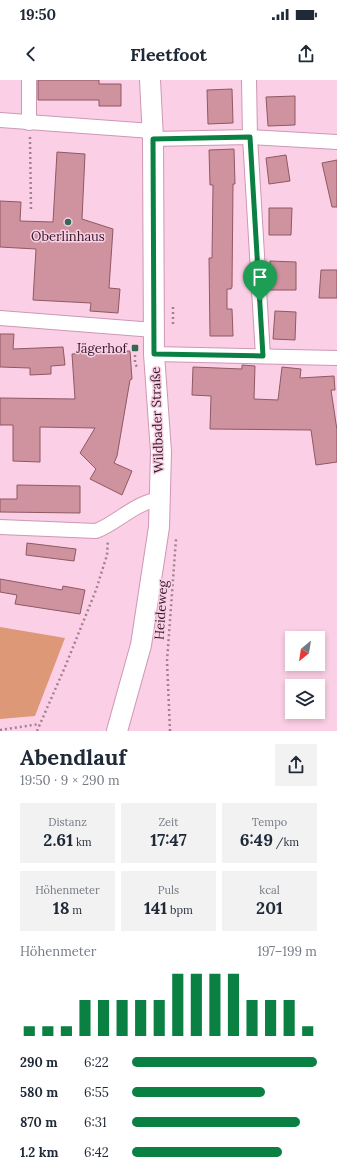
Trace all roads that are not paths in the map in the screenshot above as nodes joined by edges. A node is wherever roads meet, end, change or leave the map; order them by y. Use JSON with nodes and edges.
{"nodes":[{"id":1,"x":29,"y":80,"type":"edge"},
{"id":2,"x":150,"y":80,"type":"edge"},
{"id":3,"x":249,"y":80,"type":"edge"},
{"id":4,"x":0,"y":120,"type":"edge"},
{"id":5,"x":29,"y":123,"type":"junction"},
{"id":6,"x":152,"y":135,"type":"junction"},
{"id":7,"x":250,"y":137,"type":"junction"},
{"id":8,"x":337,"y":142,"type":"edge"},
{"id":9,"x":0,"y":318,"type":"edge"},
{"id":10,"x":154,"y":330,"type":"junction"},
{"id":11,"x":154,"y":354,"type":"junction"},
{"id":12,"x":263,"y":356,"type":"junction"},
{"id":13,"x":337,"y":358,"type":"edge"},
{"id":14,"x":159,"y":500,"type":"junction"},
{"id":15,"x":0,"y":527,"type":"edge"},
{"id":16,"x":117,"y":731,"type":"edge"}],
"edges":[{"from":1,"to":5,"type":"street"},
{"from":2,"to":6,"type":"main road","name":"Wildbader Straße"},
{"from":3,"to":7,"type":"street"},
{"from":4,"to":5,"type":"street"},
{"from":5,"to":6,"type":"street"},
{"from":6,"to":7,"type":"street"},
{"from":6,"to":10,"type":"main road","name":"Wildbader Straße"},
{"from":7,"to":8,"type":"street"},
{"from":7,"to":12,"type":"street"},
{"from":9,"to":10,"type":"street"},
{"from":10,"to":11,"type":"main road","name":"Wildbader Straße"},
{"from":11,"to":12,"type":"street"},
{"from":11,"to":14,"type":"main road","name":"Wildbader Straße"},
{"from":12,"to":13,"type":"street"},
{"from":14,"to":15,"type":"street"},
{"from":14,"to":16,"type":"main road","name":"Wildbader Straße"}]}
